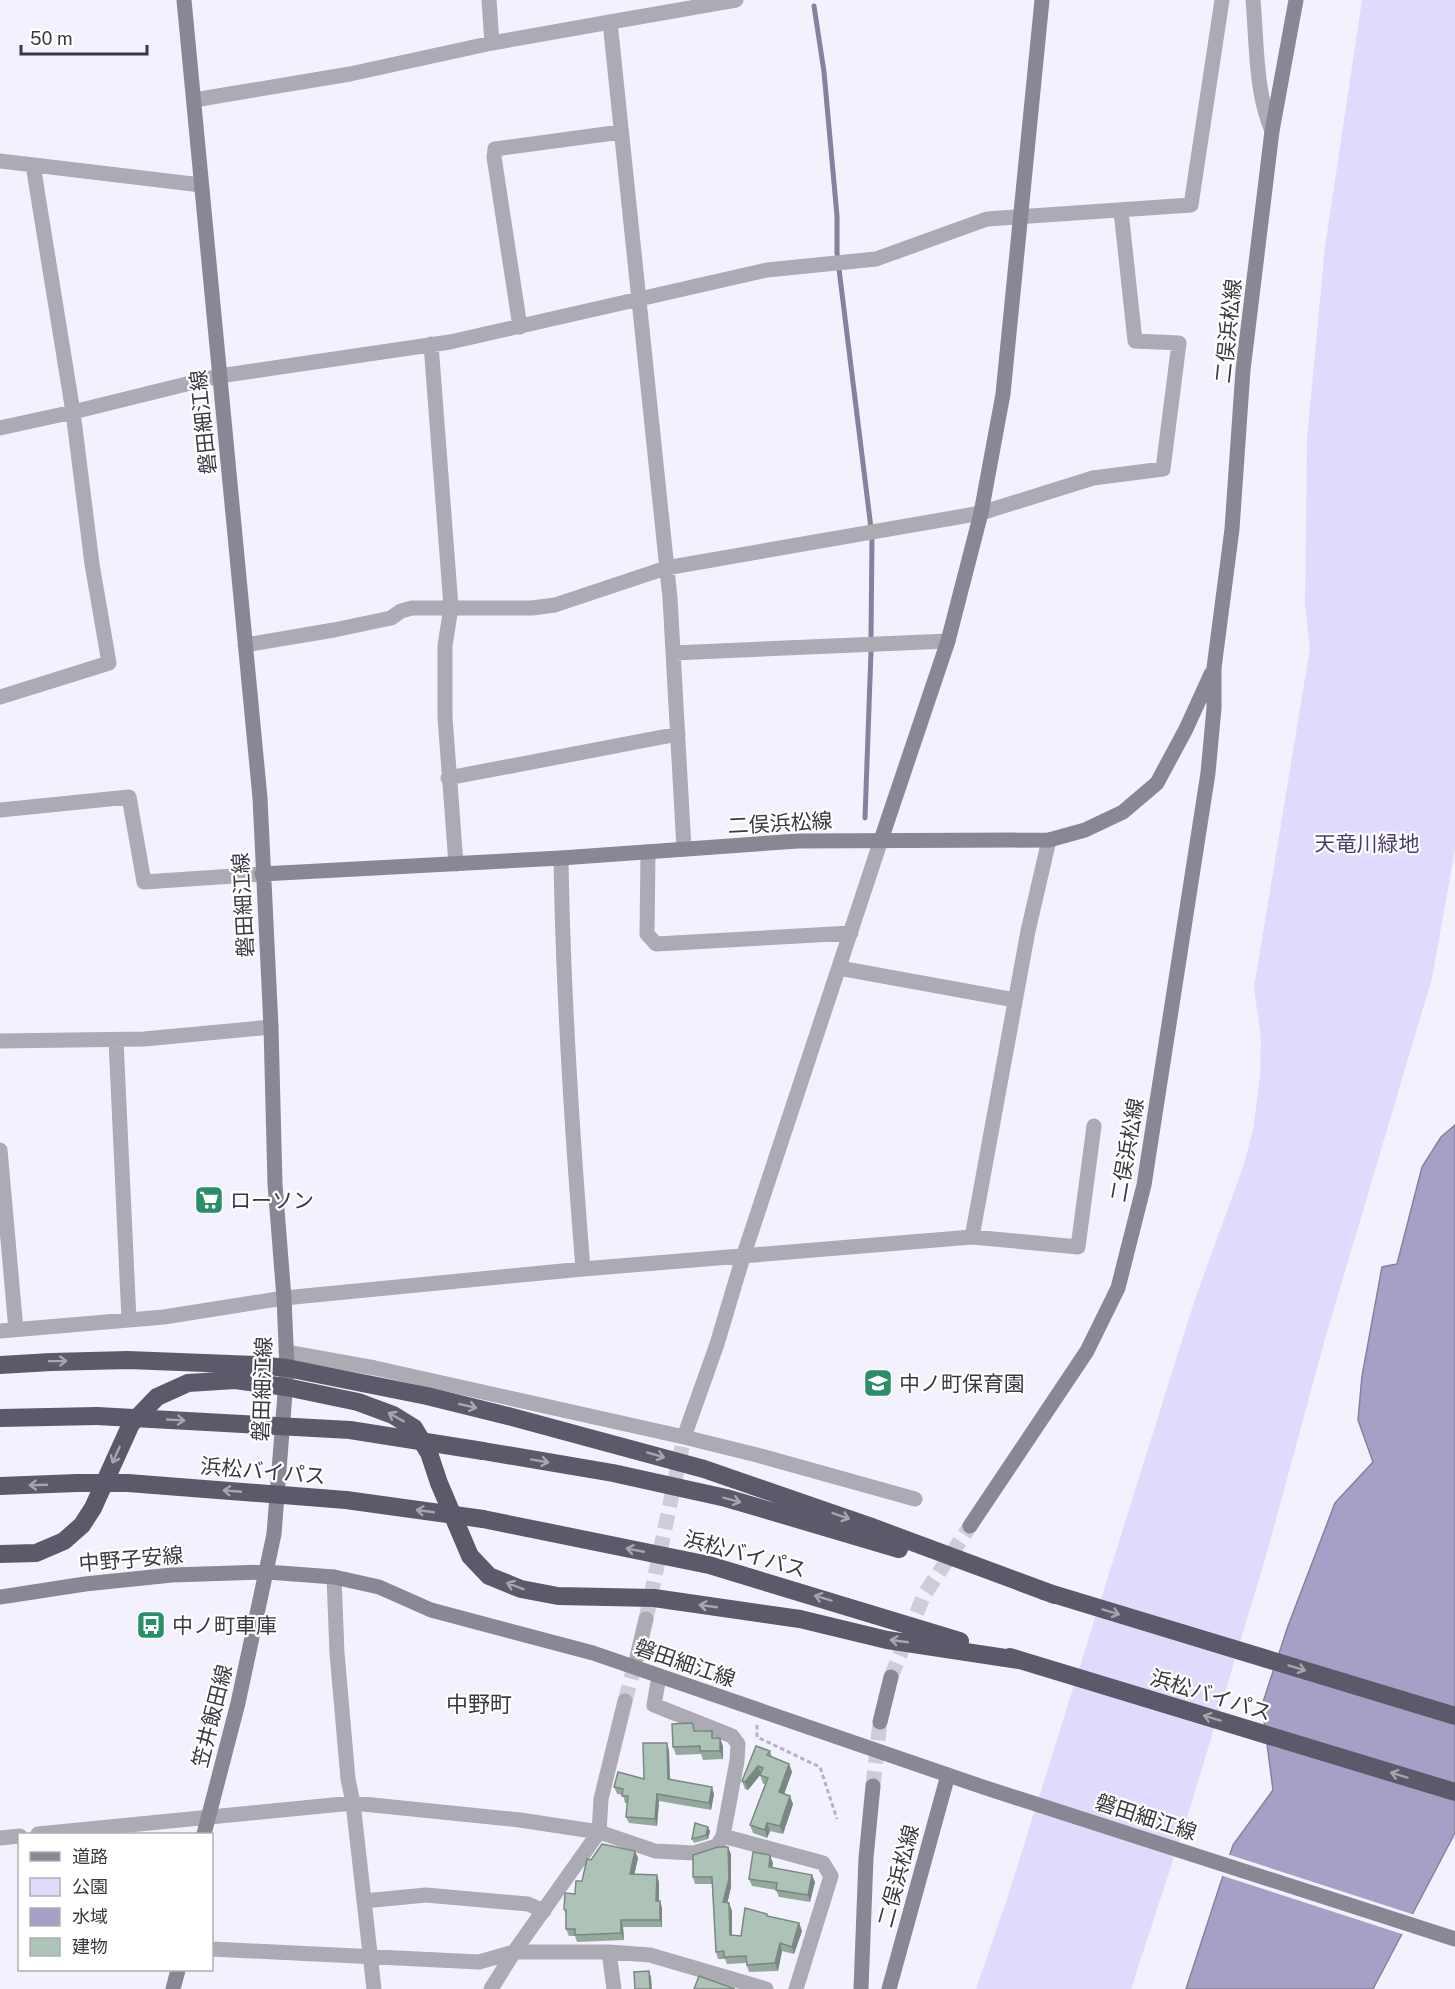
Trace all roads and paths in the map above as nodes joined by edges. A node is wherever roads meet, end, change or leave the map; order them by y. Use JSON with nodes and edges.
{"nodes":[{"id":1,"x":184,"y":0,"type":"edge"},
{"id":2,"x":489,"y":0,"type":"edge"},
{"id":3,"x":736,"y":0,"type":"edge"},
{"id":4,"x":1042,"y":0,"type":"edge"},
{"id":5,"x":1222,"y":0,"type":"edge"},
{"id":6,"x":1253,"y":0,"type":"edge"},
{"id":7,"x":1296,"y":0,"type":"edge"},
{"id":8,"x":610,"y":22,"type":"junction"},
{"id":9,"x":492,"y":43,"type":"junction"},
{"id":10,"x":194,"y":100,"type":"junction"},
{"id":11,"x":1272,"y":131,"type":"junction"},
{"id":12,"x":621,"y":132,"type":"junction"},
{"id":13,"x":0,"y":161,"type":"edge"},
{"id":14,"x":33,"y":165,"type":"junction"},
{"id":15,"x":201,"y":184,"type":"junction"},
{"id":16,"x":1120,"y":211,"type":"junction"},
{"id":17,"x":1021,"y":217,"type":"junction"},
{"id":18,"x":638,"y":300,"type":"junction"},
{"id":19,"x":520,"y":327,"type":"junction"},
{"id":20,"x":430,"y":344,"type":"junction"},
{"id":21,"x":219,"y":376,"type":"junction"},
{"id":22,"x":73,"y":412,"type":"junction"},
{"id":23,"x":0,"y":428,"type":"edge"},
{"id":24,"x":981,"y":513,"type":"junction"},
{"id":25,"x":666,"y":568,"type":"junction"},
{"id":26,"x":451,"y":607,"type":"junction"},
{"id":27,"x":948,"y":642,"type":"junction"},
{"id":28,"x":245,"y":645,"type":"junction"},
{"id":29,"x":673,"y":653,"type":"junction"},
{"id":30,"x":1214,"y":668,"type":"junction"},
{"id":31,"x":0,"y":697,"type":"edge"},
{"id":32,"x":678,"y":734,"type":"junction"},
{"id":33,"x":448,"y":778,"type":"junction"},
{"id":34,"x":0,"y":810,"type":"edge"},
{"id":35,"x":881,"y":840,"type":"junction"},
{"id":36,"x":1049,"y":840,"type":"junction"},
{"id":37,"x":684,"y":849,"type":"junction"},
{"id":38,"x":648,"y":852,"type":"junction"},
{"id":39,"x":561,"y":858,"type":"junction"},
{"id":40,"x":456,"y":864,"type":"junction"},
{"id":41,"x":262,"y":874,"type":"junction"},
{"id":42,"x":851,"y":933,"type":"junction"},
{"id":43,"x":839,"y":968,"type":"junction"},
{"id":44,"x":1015,"y":1000,"type":"junction"},
{"id":45,"x":271,"y":1027,"type":"junction"},
{"id":46,"x":116,"y":1040,"type":"junction"},
{"id":47,"x":0,"y":1041,"type":"edge"},
{"id":48,"x":1094,"y":1126,"type":"dead end"},
{"id":49,"x":0,"y":1150,"type":"edge"},
{"id":50,"x":972,"y":1237,"type":"junction"},
{"id":51,"x":743,"y":1257,"type":"junction"},
{"id":52,"x":583,"y":1269,"type":"junction"},
{"id":53,"x":284,"y":1298,"type":"junction"},
{"id":54,"x":129,"y":1320,"type":"junction"},
{"id":55,"x":16,"y":1330,"type":"junction"},
{"id":56,"x":0,"y":1331,"type":"edge"},
{"id":57,"x":287,"y":1360,"type":"junction"},
{"id":58,"x":0,"y":1365,"type":"edge"},
{"id":59,"x":286,"y":1387,"type":"junction"},
{"id":60,"x":0,"y":1419,"type":"edge"},
{"id":61,"x":684,"y":1437,"type":"junction"},
{"id":62,"x":0,"y":1486,"type":"edge"},
{"id":63,"x":915,"y":1499,"type":"dead end"},
{"id":64,"x":970,"y":1526,"type":"tunnel mouth"},
{"id":65,"x":0,"y":1554,"type":"edge"},
{"id":66,"x":267,"y":1572,"type":"junction"},
{"id":67,"x":334,"y":1577,"type":"junction"},
{"id":68,"x":1055,"y":1595,"type":"junction"},
{"id":69,"x":0,"y":1597,"type":"edge"},
{"id":70,"x":646,"y":1619,"type":"tunnel mouth"},
{"id":71,"x":637,"y":1657,"type":"tunnel mouth"},
{"id":72,"x":1019,"y":1660,"type":"junction"},
{"id":73,"x":659,"y":1676,"type":"junction"},
{"id":74,"x":891,"y":1677,"type":"tunnel mouth"},
{"id":75,"x":625,"y":1701,"type":"tunnel mouth"},
{"id":76,"x":758,"y":1711,"type":"junction"},
{"id":77,"x":1455,"y":1716,"type":"edge"},
{"id":78,"x":880,"y":1722,"type":"tunnel mouth"},
{"id":79,"x":948,"y":1775,"type":"junction"},
{"id":80,"x":873,"y":1786,"type":"tunnel mouth"},
{"id":81,"x":1455,"y":1792,"type":"edge"},
{"id":82,"x":353,"y":1803,"type":"junction"},
{"id":83,"x":208,"y":1817,"type":"junction"},
{"id":84,"x":837,"y":1819,"type":"dead end"},
{"id":85,"x":599,"y":1832,"type":"junction"},
{"id":86,"x":48,"y":1833,"type":"edge"},
{"id":87,"x":204,"y":1833,"type":"edge"},
{"id":88,"x":18,"y":1836,"type":"edge"},
{"id":89,"x":723,"y":1836,"type":"junction"},
{"id":90,"x":0,"y":1838,"type":"edge"},
{"id":91,"x":364,"y":1901,"type":"junction"},
{"id":92,"x":544,"y":1911,"type":"junction"},
{"id":93,"x":1455,"y":1939,"type":"edge"},
{"id":94,"x":213,"y":1949,"type":"edge"},
{"id":95,"x":514,"y":1952,"type":"junction"},
{"id":96,"x":609,"y":1952,"type":"junction"},
{"id":97,"x":370,"y":1955,"type":"junction"},
{"id":98,"x":178,"y":1971,"type":"edge"},
{"id":99,"x":173,"y":1989,"type":"edge"},
{"id":100,"x":374,"y":1989,"type":"edge"},
{"id":101,"x":491,"y":1989,"type":"edge"},
{"id":102,"x":614,"y":1989,"type":"edge"},
{"id":103,"x":766,"y":1989,"type":"edge"},
{"id":104,"x":796,"y":1989,"type":"edge"},
{"id":105,"x":861,"y":1989,"type":"edge"},
{"id":106,"x":889,"y":1989,"type":"edge"}],
"edges":[{"from":1,"to":10,"type":"main road","name":"磐田細江線"},
{"from":2,"to":9,"type":"street"},
{"from":3,"to":8,"type":"street"},
{"from":4,"to":17,"type":"main road"},
{"from":5,"to":16,"type":"street"},
{"from":6,"to":11,"type":"street"},
{"from":7,"to":11,"type":"main road","name":"二俣浜松線"},
{"from":8,"to":9,"type":"street"},
{"from":8,"to":12,"type":"street"},
{"from":9,"to":10,"type":"street"},
{"from":10,"to":15,"type":"main road","name":"磐田細江線"},
{"from":11,"to":30,"type":"main road","name":"二俣浜松線"},
{"from":12,"to":18,"type":"street"},
{"from":12,"to":19,"type":"street"},
{"from":13,"to":14,"type":"street"},
{"from":14,"to":15,"type":"street"},
{"from":14,"to":22,"type":"street"},
{"from":15,"to":21,"type":"main road","name":"磐田細江線"},
{"from":16,"to":17,"type":"street"},
{"from":16,"to":24,"type":"street"},
{"from":17,"to":18,"type":"street"},
{"from":17,"to":24,"type":"main road"},
{"from":18,"to":19,"type":"street"},
{"from":18,"to":25,"type":"street"},
{"from":19,"to":20,"type":"street"},
{"from":20,"to":21,"type":"street"},
{"from":20,"to":26,"type":"street"},
{"from":21,"to":22,"type":"street"},
{"from":21,"to":28,"type":"main road","name":"磐田細江線"},
{"from":22,"to":23,"type":"street"},
{"from":22,"to":31,"type":"street"},
{"from":24,"to":25,"type":"street"},
{"from":24,"to":27,"type":"main road"},
{"from":25,"to":26,"type":"street"},
{"from":25,"to":29,"type":"street"},
{"from":26,"to":28,"type":"street"},
{"from":26,"to":33,"type":"street"},
{"from":27,"to":29,"type":"street"},
{"from":27,"to":35,"type":"main road"},
{"from":28,"to":41,"type":"main road","name":"磐田細江線"},
{"from":29,"to":32,"type":"street"},
{"from":30,"to":36,"type":"main road","name":"二俣浜松線"},
{"from":30,"to":64,"type":"main road","name":"二俣浜松線"},
{"from":32,"to":33,"type":"street"},
{"from":32,"to":37,"type":"street"},
{"from":33,"to":40,"type":"street"},
{"from":34,"to":41,"type":"street"},
{"from":35,"to":36,"type":"main road","name":"二俣浜松線"},
{"from":35,"to":37,"type":"main road","name":"二俣浜松線"},
{"from":35,"to":42,"type":"street"},
{"from":36,"to":44,"type":"street"},
{"from":37,"to":38,"type":"main road","name":"二俣浜松線"},
{"from":38,"to":39,"type":"main road","name":"二俣浜松線"},
{"from":38,"to":42,"type":"street"},
{"from":39,"to":40,"type":"main road","name":"二俣浜松線"},
{"from":39,"to":52,"type":"street"},
{"from":40,"to":41,"type":"main road","name":"二俣浜松線"},
{"from":41,"to":45,"type":"main road","name":"磐田細江線"},
{"from":42,"to":43,"type":"street"},
{"from":43,"to":44,"type":"street"},
{"from":43,"to":51,"type":"street"},
{"from":44,"to":50,"type":"street"},
{"from":45,"to":46,"type":"street"},
{"from":45,"to":53,"type":"main road","name":"磐田細江線"},
{"from":46,"to":47,"type":"street"},
{"from":46,"to":54,"type":"street"},
{"from":48,"to":50,"type":"street"},
{"from":49,"to":55,"type":"street"},
{"from":50,"to":51,"type":"street"},
{"from":51,"to":52,"type":"street"},
{"from":51,"to":61,"type":"street"},
{"from":52,"to":53,"type":"street"},
{"from":53,"to":54,"type":"street"},
{"from":53,"to":57,"type":"main road","name":"磐田細江線"},
{"from":54,"to":55,"type":"street"},
{"from":55,"to":56,"type":"street"},
{"from":58,"to":57,"type":"highway","one_way":true},
{"from":57,"to":59,"type":"main road","name":"磐田細江線"},
{"from":57,"to":61,"type":"street"},
{"from":57,"to":68,"type":"highway","one_way":true},
{"from":59,"to":65,"type":"highway","one_way":true},
{"from":59,"to":66,"type":"main road","name":"磐田細江線"},
{"from":72,"to":59,"type":"highway","one_way":true},
{"from":60,"to":68,"type":"highway","name":"浜松バイパス","one_way":true,"bridge":true},
{"from":61,"to":63,"type":"street"},
{"from":72,"to":62,"type":"highway","name":"浜松バイパス","one_way":true,"bridge":true},
{"from":66,"to":67,"type":"main road","name":"磐田細江線"},
{"from":66,"to":69,"type":"main road","name":"中野子安線"},
{"from":66,"to":83,"type":"main road","name":"笠井飯田線"},
{"from":67,"to":73,"type":"main road","name":"磐田細江線"},
{"from":67,"to":82,"type":"street"},
{"from":68,"to":77,"type":"highway","name":"浜松バイパス","one_way":true},
{"from":70,"to":71,"type":"street"},
{"from":81,"to":72,"type":"highway","name":"浜松バイパス","one_way":true},
{"from":73,"to":76,"type":"main road","name":"磐田細江線"},
{"from":73,"to":89,"type":"street"},
{"from":74,"to":78,"type":"main road"},
{"from":75,"to":85,"type":"street"},
{"from":76,"to":79,"type":"main road","name":"磐田細江線"},
{"from":76,"to":84,"type":"path"},
{"from":79,"to":93,"type":"main road","name":"磐田細江線"},
{"from":79,"to":106,"type":"main road","name":"二俣浜松線"},
{"from":80,"to":105,"type":"main road","name":"二俣浜松線"},
{"from":82,"to":83,"type":"street"},
{"from":82,"to":85,"type":"street"},
{"from":82,"to":91,"type":"street"},
{"from":83,"to":86,"type":"street"},
{"from":83,"to":87,"type":"main road","name":"笠井飯田線"},
{"from":85,"to":89,"type":"street"},
{"from":85,"to":92,"type":"street"},
{"from":88,"to":90,"type":"street"},
{"from":89,"to":104,"type":"street"},
{"from":91,"to":92,"type":"street"},
{"from":91,"to":97,"type":"street"},
{"from":92,"to":95,"type":"street"},
{"from":94,"to":97,"type":"street"},
{"from":95,"to":96,"type":"street"},
{"from":95,"to":97,"type":"street"},
{"from":95,"to":101,"type":"street"},
{"from":96,"to":102,"type":"street"},
{"from":96,"to":103,"type":"street"},
{"from":97,"to":100,"type":"street"},
{"from":98,"to":99,"type":"main road"}]}
